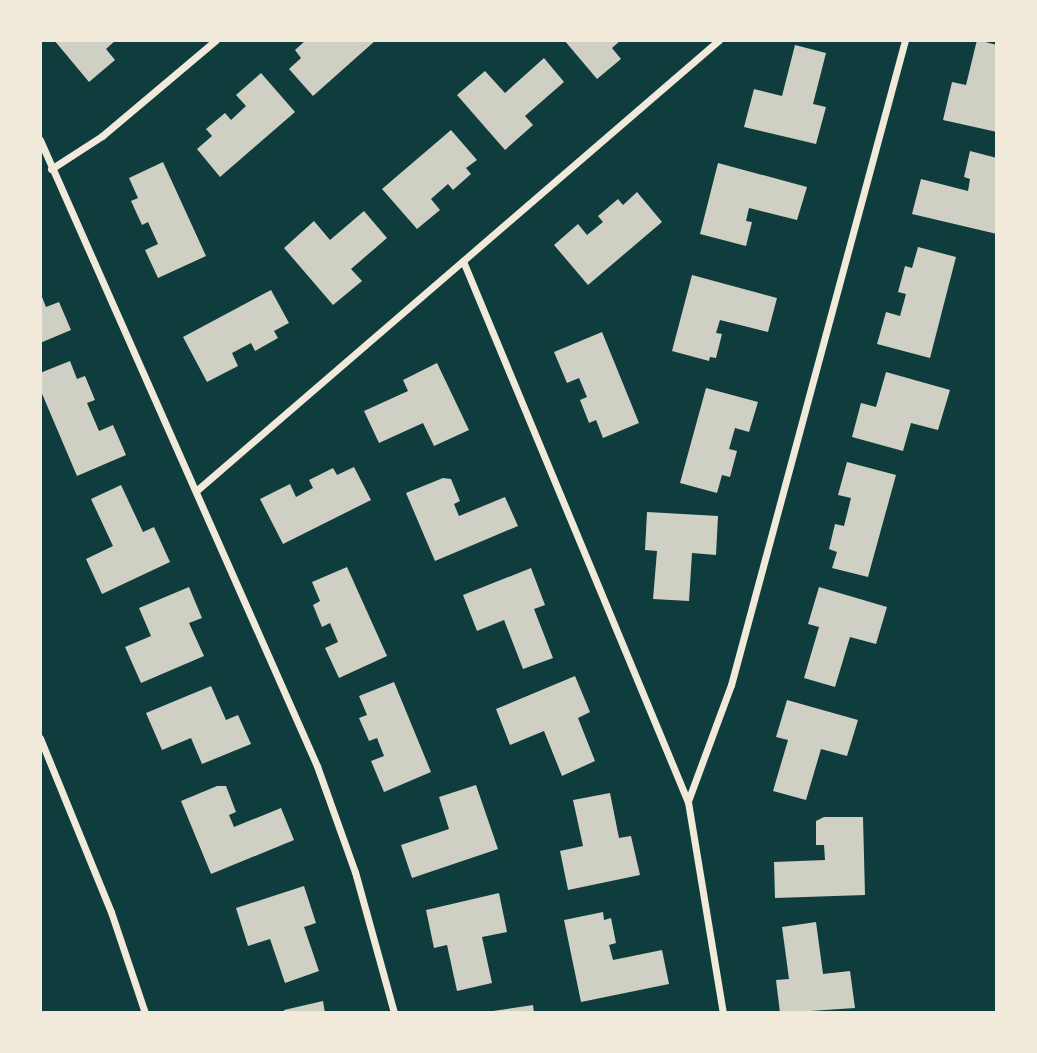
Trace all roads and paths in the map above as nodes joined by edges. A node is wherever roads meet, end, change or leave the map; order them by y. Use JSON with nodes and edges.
{"nodes":[{"id":1,"x":216,"y":40,"type":"edge"},
{"id":2,"x":719,"y":40,"type":"edge"},
{"id":3,"x":905,"y":40,"type":"edge"},
{"id":4,"x":40,"y":140,"type":"edge"},
{"id":5,"x":51,"y":169,"type":"junction"},
{"id":6,"x":463,"y":261,"type":"junction"},
{"id":7,"x":196,"y":491,"type":"junction"},
{"id":8,"x":40,"y":737,"type":"edge"},
{"id":9,"x":688,"y":802,"type":"junction"},
{"id":10,"x":145,"y":1013,"type":"edge"},
{"id":11,"x":394,"y":1013,"type":"edge"},
{"id":12,"x":723,"y":1013,"type":"edge"}],
"edges":[{"from":1,"to":5,"type":"street"},
{"from":2,"to":6,"type":"street"},
{"from":3,"to":9,"type":"street"},
{"from":4,"to":5,"type":"street"},
{"from":5,"to":7,"type":"street"},
{"from":6,"to":7,"type":"street"},
{"from":6,"to":9,"type":"street"},
{"from":7,"to":11,"type":"street"},
{"from":8,"to":10,"type":"street"},
{"from":9,"to":12,"type":"street"}]}
